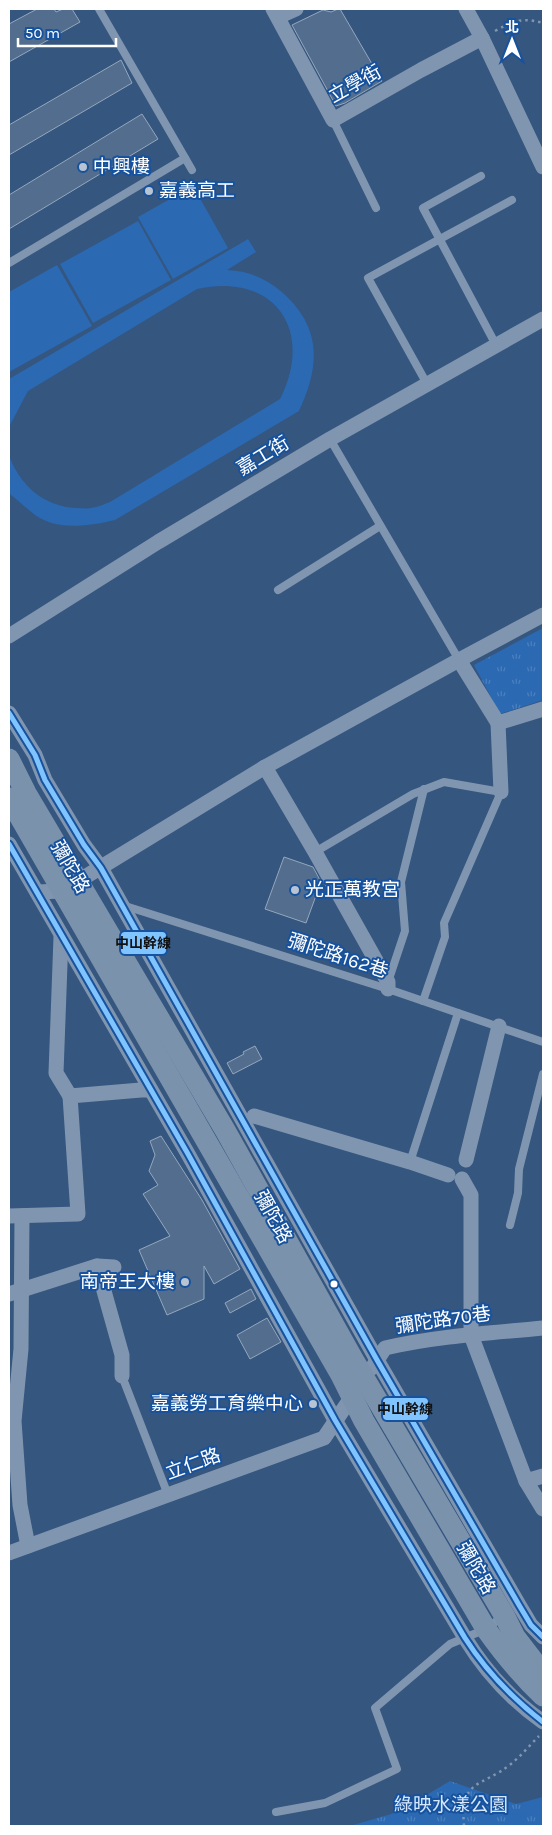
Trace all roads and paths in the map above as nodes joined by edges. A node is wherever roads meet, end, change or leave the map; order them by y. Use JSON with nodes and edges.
{"nodes":[{"id":1,"x":99,"y":9,"type":"edge"},
{"id":2,"x":296,"y":9,"type":"edge"},
{"id":3,"x":466,"y":9,"type":"edge"},
{"id":4,"x":275,"y":13,"type":"edge"},
{"id":5,"x":543,"y":23,"type":"edge"},
{"id":6,"x":482,"y":38,"type":"junction"},
{"id":7,"x":332,"y":120,"type":"junction"},
{"id":8,"x":185,"y":158,"type":"junction"},
{"id":9,"x":543,"y":167,"type":"edge"},
{"id":10,"x":192,"y":170,"type":"dead end"},
{"id":11,"x":481,"y":176,"type":"dead end"},
{"id":12,"x":512,"y":200,"type":"dead end"},
{"id":13,"x":376,"y":208,"type":"dead end"},
{"id":14,"x":440,"y":239,"type":"junction"},
{"id":15,"x":9,"y":263,"type":"edge"},
{"id":16,"x":543,"y":319,"type":"edge"},
{"id":17,"x":496,"y":346,"type":"junction"},
{"id":18,"x":427,"y":384,"type":"junction"},
{"id":19,"x":330,"y":440,"type":"junction"},
{"id":20,"x":380,"y":526,"type":"junction"},
{"id":21,"x":278,"y":590,"type":"dead end"},
{"id":22,"x":543,"y":615,"type":"edge"},
{"id":23,"x":9,"y":636,"type":"edge"},
{"id":24,"x":459,"y":660,"type":"junction"},
{"id":25,"x":543,"y":709,"type":"edge"},
{"id":26,"x":9,"y":713,"type":"edge"},
{"id":27,"x":498,"y":723,"type":"junction"},
{"id":28,"x":40,"y":767,"type":"junction"},
{"id":29,"x":265,"y":767,"type":"junction"},
{"id":30,"x":12,"y":772,"type":"edge"},
{"id":31,"x":424,"y":789,"type":"junction"},
{"id":32,"x":501,"y":792,"type":"junction"},
{"id":33,"x":9,"y":798,"type":"edge"},
{"id":34,"x":9,"y":844,"type":"edge"},
{"id":35,"x":315,"y":852,"type":"junction"},
{"id":36,"x":9,"y":859,"type":"edge"},
{"id":37,"x":101,"y":868,"type":"junction"},
{"id":38,"x":29,"y":877,"type":"junction"},
{"id":39,"x":70,"y":886,"type":"junction"},
{"id":40,"x":37,"y":892,"type":"junction"},
{"id":41,"x":121,"y":905,"type":"junction"},
{"id":42,"x":62,"y":936,"type":"junction"},
{"id":43,"x":388,"y":986,"type":"junction"},
{"id":44,"x":424,"y":1000,"type":"junction"},
{"id":45,"x":458,"y":1013,"type":"junction"},
{"id":46,"x":499,"y":1026,"type":"junction"},
{"id":47,"x":543,"y":1042,"type":"edge"},
{"id":48,"x":543,"y":1074,"type":"edge"},
{"id":49,"x":151,"y":1090,"type":"junction"},
{"id":50,"x":70,"y":1096,"type":"junction"},
{"id":51,"x":238,"y":1124,"type":"junction"},
{"id":52,"x":197,"y":1148,"type":"junction"},
{"id":53,"x":466,"y":1160,"type":"dead end"},
{"id":54,"x":410,"y":1162,"type":"junction"},
{"id":55,"x":16,"y":1216,"type":"edge"},
{"id":56,"x":510,"y":1225,"type":"dead end"},
{"id":57,"x":97,"y":1266,"type":"junction"},
{"id":58,"x":114,"y":1267,"type":"dead end"},
{"id":59,"x":16,"y":1291,"type":"edge"},
{"id":60,"x":543,"y":1328,"type":"edge"},
{"id":61,"x":471,"y":1335,"type":"junction"},
{"id":62,"x":377,"y":1360,"type":"junction"},
{"id":63,"x":122,"y":1376,"type":"joint"},
{"id":64,"x":358,"y":1387,"type":"junction"},
{"id":65,"x":335,"y":1420,"type":"junction"},
{"id":66,"x":543,"y":1476,"type":"edge"},
{"id":67,"x":526,"y":1481,"type":"junction"},
{"id":68,"x":168,"y":1495,"type":"junction"},
{"id":69,"x":543,"y":1509,"type":"edge"},
{"id":70,"x":28,"y":1546,"type":"junction"},
{"id":71,"x":9,"y":1553,"type":"edge"},
{"id":72,"x":511,"y":1610,"type":"junction"},
{"id":73,"x":486,"y":1629,"type":"junction"},
{"id":74,"x":543,"y":1637,"type":"edge"},
{"id":75,"x":465,"y":1638,"type":"junction"},
{"id":76,"x":539,"y":1684,"type":"edge"},
{"id":77,"x":543,"y":1704,"type":"edge"},
{"id":78,"x":541,"y":1729,"type":"edge"},
{"id":79,"x":276,"y":1812,"type":"dead end"},
{"id":80,"x":464,"y":1826,"type":"edge"}],
"edges":[{"from":1,"to":8,"type":"lane"},
{"from":2,"to":4,"type":"street"},
{"from":3,"to":6,"type":"street"},
{"from":4,"to":7,"type":"street","name":"立學街"},
{"from":5,"to":6,"type":"path"},
{"from":6,"to":7,"type":"street","name":"立學街"},
{"from":6,"to":9,"type":"street"},
{"from":7,"to":13,"type":"lane"},
{"from":8,"to":10,"type":"lane"},
{"from":8,"to":15,"type":"lane"},
{"from":11,"to":14,"type":"lane"},
{"from":12,"to":14,"type":"lane"},
{"from":14,"to":17,"type":"lane"},
{"from":14,"to":18,"type":"lane"},
{"from":16,"to":17,"type":"street","name":"嘉工街"},
{"from":17,"to":18,"type":"street","name":"嘉工街"},
{"from":18,"to":19,"type":"street","name":"嘉工街"},
{"from":19,"to":20,"type":"lane"},
{"from":19,"to":23,"type":"street","name":"嘉工街"},
{"from":20,"to":21,"type":"lane"},
{"from":20,"to":24,"type":"lane"},
{"from":22,"to":24,"type":"street"},
{"from":24,"to":27,"type":"street"},
{"from":24,"to":29,"type":"street"},
{"from":25,"to":27,"type":"street"},
{"from":26,"to":28,"type":"street","name":"彌陀路"},
{"from":27,"to":32,"type":"street"},
{"from":28,"to":30,"type":"street"},
{"from":28,"to":37,"type":"street","name":"彌陀路"},
{"from":29,"to":35,"type":"street"},
{"from":29,"to":37,"type":"street"},
{"from":30,"to":39,"type":"street","name":"彌陀路"},
{"from":31,"to":32,"type":"lane"},
{"from":31,"to":35,"type":"lane"},
{"from":31,"to":43,"type":"lane"},
{"from":32,"to":44,"type":"lane"},
{"from":33,"to":39,"type":"street","name":"彌陀路"},
{"from":34,"to":38,"type":"street","name":"彌陀路"},
{"from":35,"to":43,"type":"street"},
{"from":36,"to":38,"type":"lane"},
{"from":37,"to":39,"type":"street"},
{"from":37,"to":41,"type":"street","name":"彌陀路"},
{"from":38,"to":40,"type":"street","name":"彌陀路"},
{"from":39,"to":40,"type":"street"},
{"from":39,"to":51,"type":"street","name":"彌陀路"},
{"from":39,"to":52,"type":"street","name":"彌陀路"},
{"from":40,"to":42,"type":"street","name":"彌陀路"},
{"from":41,"to":43,"type":"lane","name":"彌陀路162巷"},
{"from":41,"to":51,"type":"street","name":"彌陀路"},
{"from":42,"to":49,"type":"street","name":"彌陀路"},
{"from":42,"to":50,"type":"street"},
{"from":43,"to":44,"type":"lane","name":"彌陀路162巷"},
{"from":44,"to":45,"type":"lane","name":"彌陀路162巷"},
{"from":45,"to":46,"type":"lane","name":"彌陀路162巷"},
{"from":45,"to":54,"type":"lane"},
{"from":46,"to":47,"type":"lane","name":"彌陀路162巷"},
{"from":46,"to":53,"type":"street"},
{"from":48,"to":56,"type":"lane"},
{"from":49,"to":50,"type":"street"},
{"from":49,"to":52,"type":"street","name":"彌陀路"},
{"from":50,"to":55,"type":"street"},
{"from":51,"to":54,"type":"street"},
{"from":51,"to":62,"type":"street","name":"彌陀路"},
{"from":51,"to":64,"type":"street","name":"彌陀路"},
{"from":52,"to":64,"type":"street","name":"彌陀路"},
{"from":52,"to":65,"type":"street","name":"彌陀路"},
{"from":54,"to":61,"type":"street"},
{"from":55,"to":59,"type":"street"},
{"from":57,"to":58,"type":"street"},
{"from":57,"to":59,"type":"street"},
{"from":57,"to":63,"type":"street"},
{"from":59,"to":70,"type":"street"},
{"from":60,"to":61,"type":"street","name":"彌陀路70巷"},
{"from":61,"to":62,"type":"street","name":"彌陀路70巷"},
{"from":61,"to":67,"type":"street"},
{"from":62,"to":64,"type":"street","name":"彌陀路70巷"},
{"from":62,"to":72,"type":"street","name":"彌陀路"},
{"from":63,"to":68,"type":"lane"},
{"from":64,"to":65,"type":"street","name":"立仁路"},
{"from":64,"to":72,"type":"street","name":"彌陀路"},
{"from":64,"to":73,"type":"street","name":"彌陀路"},
{"from":65,"to":68,"type":"street","name":"立仁路"},
{"from":65,"to":75,"type":"street","name":"彌陀路"},
{"from":66,"to":67,"type":"street"},
{"from":67,"to":69,"type":"street"},
{"from":68,"to":70,"type":"street","name":"立仁路"},
{"from":70,"to":71,"type":"street","name":"立仁路"},
{"from":72,"to":73,"type":"lane"},
{"from":72,"to":74,"type":"street","name":"彌陀路"},
{"from":72,"to":76,"type":"street","name":"彌陀路"},
{"from":73,"to":75,"type":"lane"},
{"from":73,"to":76,"type":"street","name":"彌陀路"},
{"from":75,"to":78,"type":"street","name":"彌陀路"},
{"from":75,"to":79,"type":"lane"},
{"from":76,"to":77,"type":"lane"},
{"from":78,"to":80,"type":"path"}]}
